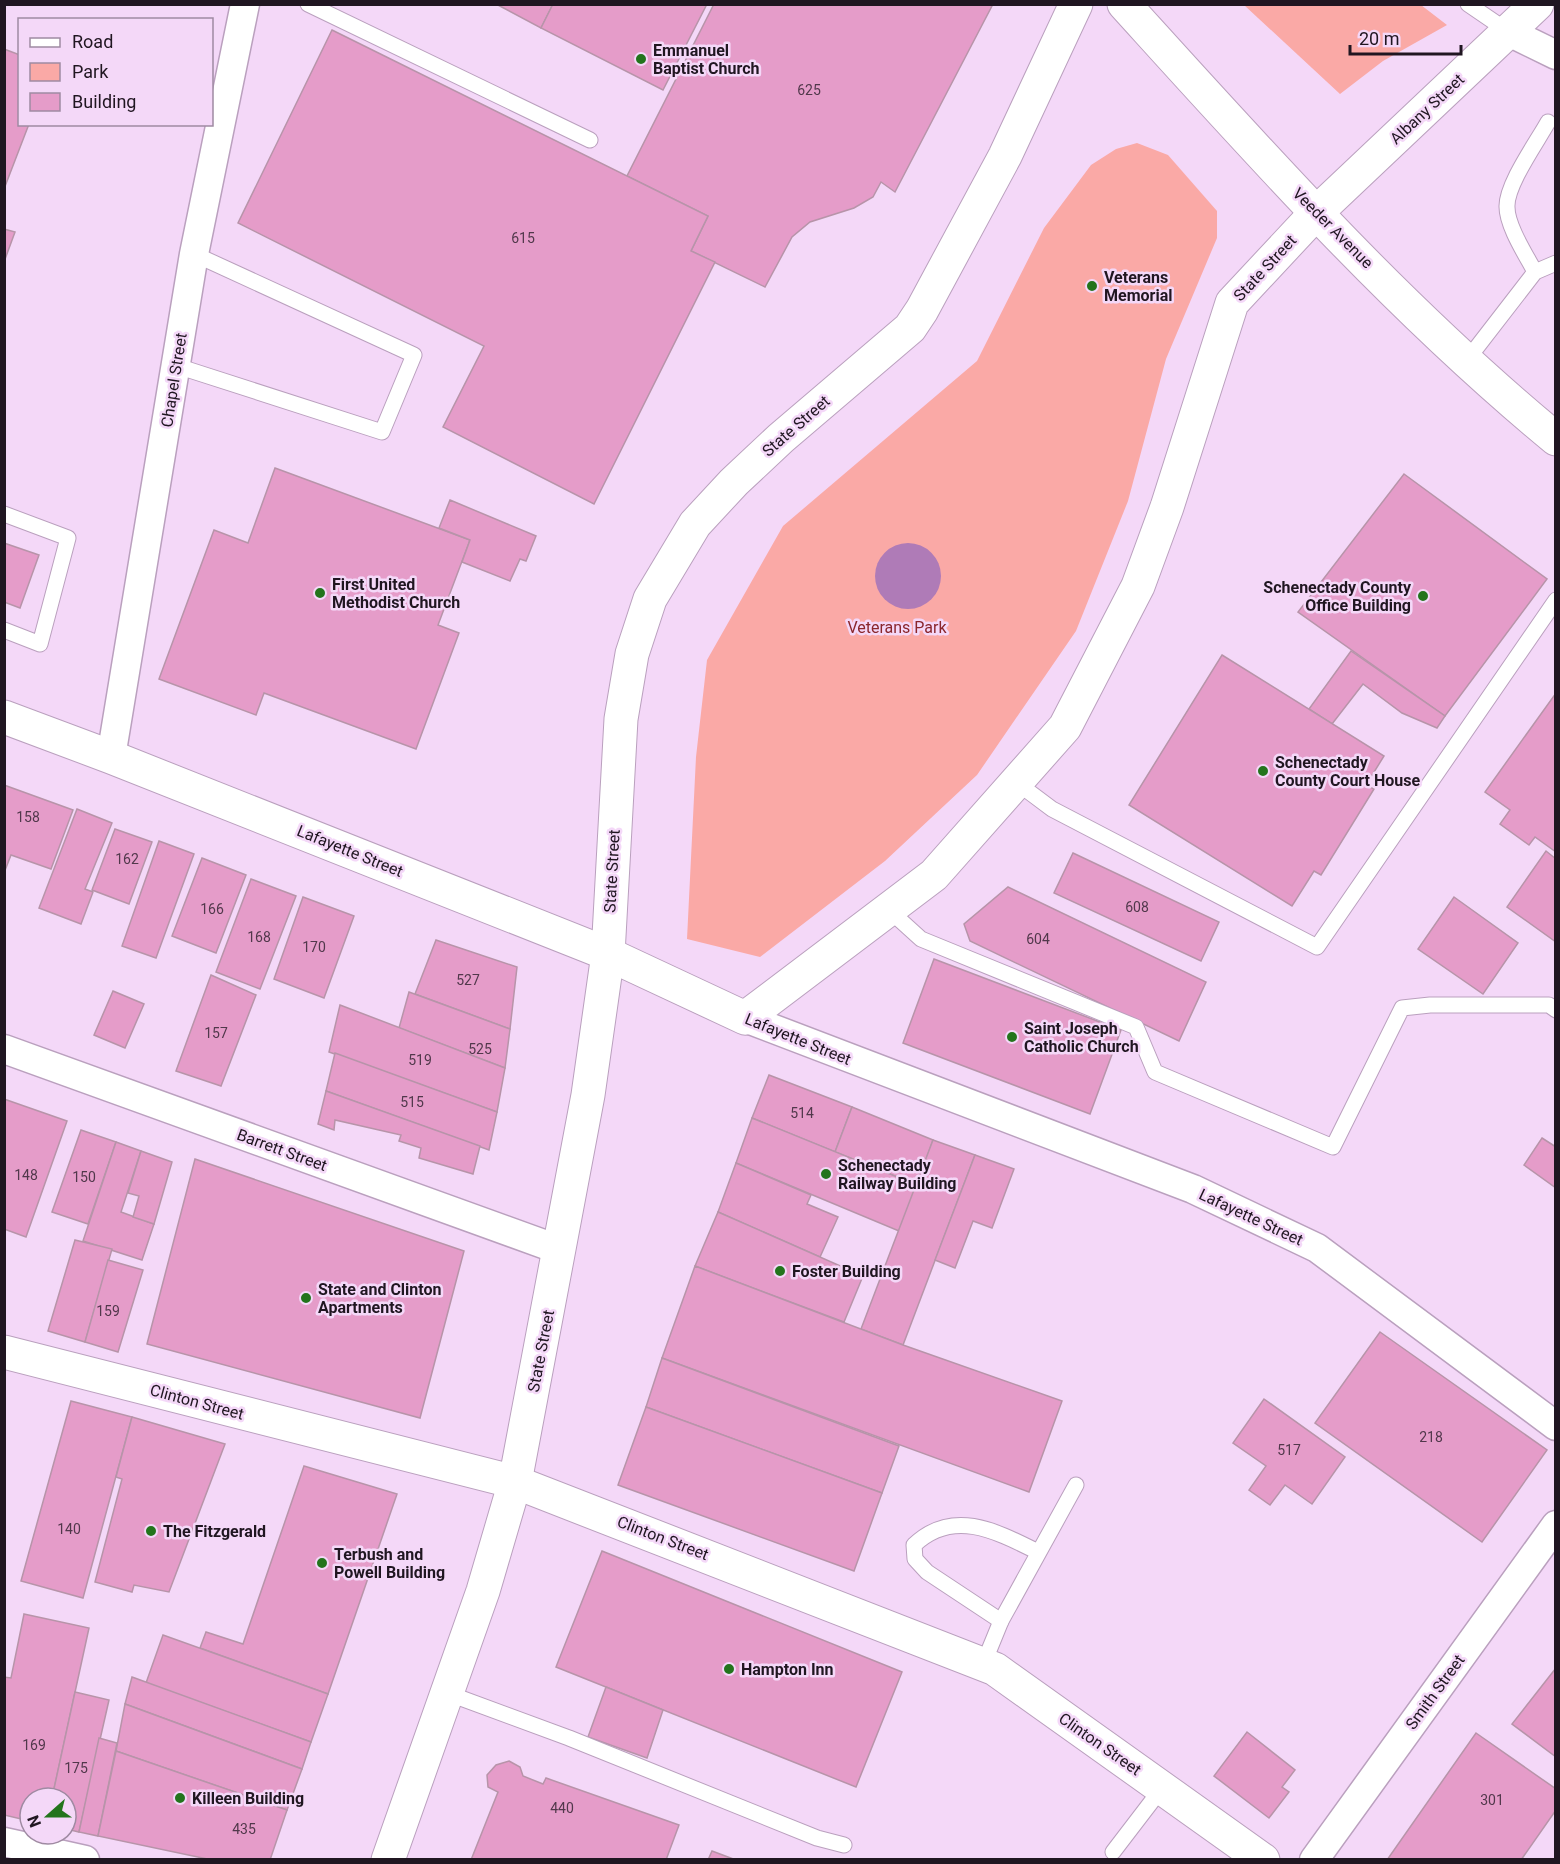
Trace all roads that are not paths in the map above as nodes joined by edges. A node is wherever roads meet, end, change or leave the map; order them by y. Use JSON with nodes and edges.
{"nodes":[{"id":1,"x":245,"y":4,"type":"edge"},
{"id":2,"x":308,"y":4,"type":"edge"},
{"id":3,"x":1076,"y":4,"type":"edge"},
{"id":4,"x":1124,"y":4,"type":"edge"},
{"id":5,"x":1468,"y":4,"type":"edge"},
{"id":6,"x":1537,"y":4,"type":"edge"},
{"id":7,"x":1509,"y":32,"type":"junction"},
{"id":8,"x":1556,"y":55,"type":"edge"},
{"id":9,"x":1548,"y":122,"type":"dead end"},
{"id":10,"x":590,"y":140,"type":"dead end"},
{"id":11,"x":1316,"y":213,"type":"junction"},
{"id":12,"x":194,"y":254,"type":"junction"},
{"id":13,"x":1556,"y":263,"type":"edge"},
{"id":14,"x":1535,"y":272,"type":"junction"},
{"id":15,"x":1467,"y":360,"type":"junction"},
{"id":16,"x":177,"y":366,"type":"junction"},
{"id":17,"x":1556,"y":439,"type":"edge"},
{"id":18,"x":4,"y":514,"type":"edge"},
{"id":19,"x":1556,"y":600,"type":"edge"},
{"id":20,"x":4,"y":630,"type":"edge"},
{"id":21,"x":4,"y":717,"type":"edge"},
{"id":22,"x":111,"y":757,"type":"junction"},
{"id":23,"x":1016,"y":782,"type":"junction"},
{"id":24,"x":889,"y":910,"type":"junction"},
{"id":25,"x":608,"y":954,"type":"junction"},
{"id":26,"x":1556,"y":1010,"type":"edge"},
{"id":27,"x":745,"y":1018,"type":"junction"},
{"id":28,"x":4,"y":1049,"type":"edge"},
{"id":29,"x":560,"y":1250,"type":"junction"},
{"id":30,"x":4,"y":1352,"type":"edge"},
{"id":31,"x":1556,"y":1426,"type":"edge"},
{"id":32,"x":515,"y":1482,"type":"junction"},
{"id":33,"x":1076,"y":1485,"type":"dead end"},
{"id":34,"x":1553,"y":1534,"type":"edge"},
{"id":35,"x":1038,"y":1552,"type":"junction"},
{"id":36,"x":1001,"y":1621,"type":"junction"},
{"id":37,"x":983,"y":1665,"type":"junction"},
{"id":38,"x":447,"y":1693,"type":"junction"},
{"id":39,"x":1162,"y":1788,"type":"junction"},
{"id":40,"x":4,"y":1842,"type":"edge"},
{"id":41,"x":844,"y":1845,"type":"dead end"},
{"id":42,"x":1113,"y":1852,"type":"dead end"},
{"id":43,"x":85,"y":1860,"type":"edge"},
{"id":44,"x":387,"y":1860,"type":"edge"},
{"id":45,"x":1263,"y":1860,"type":"edge"},
{"id":46,"x":1314,"y":1860,"type":"edge"}],
"edges":[{"from":1,"to":12,"type":"street","name":"Chapel Street"},
{"from":2,"to":10,"type":"lane"},
{"from":3,"to":25,"type":"street","name":"State Street"},
{"from":4,"to":11,"type":"street","name":"Veeder Avenue"},
{"from":5,"to":7,"type":"lane"},
{"from":6,"to":7,"type":"street","name":"Albany Street"},
{"from":7,"to":8,"type":"street"},
{"from":7,"to":11,"type":"street","name":"Albany Street"},
{"from":9,"to":14,"type":"lane"},
{"from":11,"to":15,"type":"street","name":"Veeder Avenue"},
{"from":11,"to":23,"type":"street","name":"State Street"},
{"from":12,"to":16,"type":"street","name":"Chapel Street"},
{"from":12,"to":16,"type":"lane"},
{"from":13,"to":14,"type":"lane"},
{"from":14,"to":15,"type":"lane"},
{"from":15,"to":17,"type":"street","name":"Veeder Avenue"},
{"from":16,"to":22,"type":"street","name":"Chapel Street"},
{"from":18,"to":20,"type":"lane"},
{"from":19,"to":23,"type":"lane"},
{"from":21,"to":22,"type":"street","name":"Lafayette Street"},
{"from":22,"to":25,"type":"street","name":"Lafayette Street"},
{"from":23,"to":24,"type":"street","name":"State Street"},
{"from":24,"to":26,"type":"lane"},
{"from":24,"to":27,"type":"street","name":"State Street"},
{"from":25,"to":27,"type":"street","name":"Lafayette Street"},
{"from":25,"to":29,"type":"street","name":"State Street"},
{"from":27,"to":31,"type":"street","name":"Lafayette Street"},
{"from":28,"to":29,"type":"street","name":"Barrett Street"},
{"from":29,"to":32,"type":"street","name":"State Street"},
{"from":30,"to":32,"type":"street","name":"Clinton Street"},
{"from":32,"to":37,"type":"street","name":"Clinton Street"},
{"from":32,"to":38,"type":"street","name":"State Street"},
{"from":33,"to":35,"type":"lane"},
{"from":34,"to":46,"type":"street","name":"Smith Street"},
{"from":35,"to":36,"type":"lane"},
{"from":35,"to":36,"type":"lane"},
{"from":36,"to":37,"type":"lane"},
{"from":37,"to":39,"type":"street","name":"Clinton Street"},
{"from":38,"to":41,"type":"lane"},
{"from":38,"to":44,"type":"street","name":"State Street"},
{"from":39,"to":42,"type":"lane"},
{"from":39,"to":45,"type":"street","name":"Clinton Street"},
{"from":40,"to":43,"type":"street"}]}
